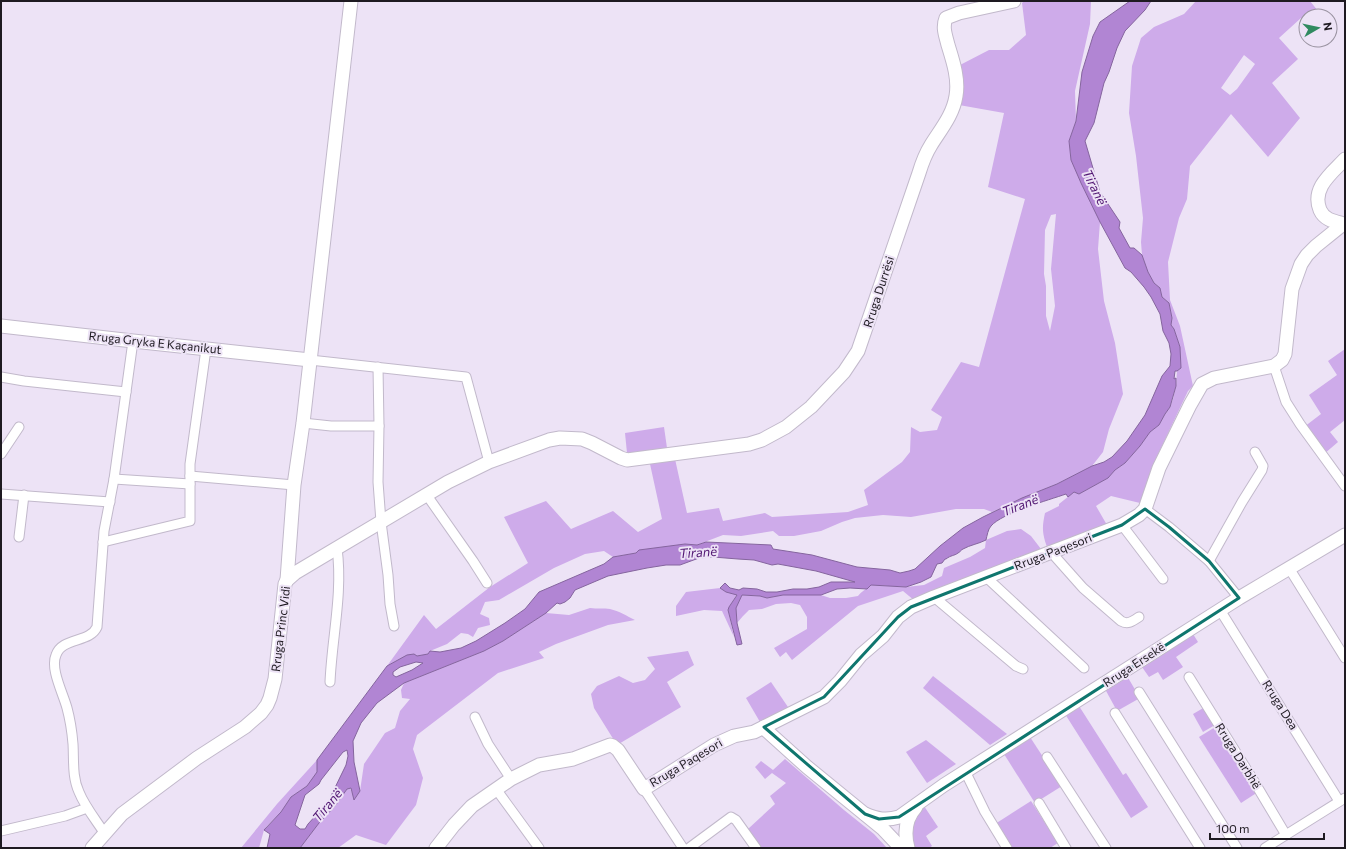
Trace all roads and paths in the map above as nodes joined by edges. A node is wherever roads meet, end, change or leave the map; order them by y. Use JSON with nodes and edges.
{"nodes":[{"id":1,"x":351,"y":1,"type":"edge"},
{"id":2,"x":1014,"y":1,"type":"edge"},
{"id":3,"x":1345,"y":159,"type":"edge"},
{"id":4,"x":1343,"y":225,"type":"edge"},
{"id":5,"x":1,"y":326,"type":"edge"},
{"id":6,"x":133,"y":342,"type":"junction"},
{"id":7,"x":206,"y":348,"type":"junction"},
{"id":8,"x":310,"y":360,"type":"junction"},
{"id":9,"x":1274,"y":366,"type":"junction"},
{"id":10,"x":378,"y":367,"type":"junction"},
{"id":11,"x":1,"y":377,"type":"edge"},
{"id":12,"x":126,"y":392,"type":"junction"},
{"id":13,"x":302,"y":423,"type":"junction"},
{"id":14,"x":379,"y":426,"type":"junction"},
{"id":15,"x":19,"y":427,"type":"dead end"},
{"id":16,"x":600,"y":446,"type":"joint"},
{"id":17,"x":1255,"y":452,"type":"dead end"},
{"id":18,"x":1,"y":454,"type":"edge"},
{"id":19,"x":489,"y":462,"type":"junction"},
{"id":20,"x":114,"y":479,"type":"junction"},
{"id":21,"x":190,"y":480,"type":"junction"},
{"id":22,"x":294,"y":485,"type":"junction"},
{"id":23,"x":1345,"y":486,"type":"edge"},
{"id":24,"x":1,"y":494,"type":"edge"},
{"id":25,"x":426,"y":494,"type":"junction"},
{"id":26,"x":24,"y":495,"type":"junction"},
{"id":27,"x":110,"y":502,"type":"junction"},
{"id":28,"x":1145,"y":509,"type":"junction"},
{"id":29,"x":381,"y":522,"type":"junction"},
{"id":30,"x":1122,"y":525,"type":"junction"},
{"id":31,"x":1345,"y":535,"type":"edge"},
{"id":32,"x":20,"y":537,"type":"dead end"},
{"id":33,"x":104,"y":542,"type":"junction"},
{"id":34,"x":337,"y":548,"type":"junction"},
{"id":35,"x":1051,"y":552,"type":"junction"},
{"id":36,"x":1209,"y":561,"type":"junction"},
{"id":37,"x":1289,"y":568,"type":"junction"},
{"id":38,"x":986,"y":577,"type":"junction"},
{"id":39,"x":1163,"y":579,"type":"dead end"},
{"id":40,"x":287,"y":580,"type":"junction"},
{"id":41,"x":487,"y":583,"type":"dead end"},
{"id":42,"x":934,"y":597,"type":"junction"},
{"id":43,"x":1239,"y":598,"type":"junction"},
{"id":44,"x":1220,"y":610,"type":"junction"},
{"id":45,"x":1139,"y":617,"type":"dead end"},
{"id":46,"x":394,"y":626,"type":"dead end"},
{"id":47,"x":1345,"y":658,"type":"edge"},
{"id":48,"x":1084,"y":668,"type":"dead end"},
{"id":49,"x":1023,"y":669,"type":"dead end"},
{"id":50,"x":1189,"y":678,"type":"dead end"},
{"id":51,"x":330,"y":682,"type":"dead end"},
{"id":52,"x":1139,"y":692,"type":"dead end"},
{"id":53,"x":1115,"y":713,"type":"dead end"},
{"id":54,"x":474,"y":717,"type":"dead end"},
{"id":55,"x":764,"y":727,"type":"junction"},
{"id":56,"x":1048,"y":756,"type":"dead end"},
{"id":57,"x":965,"y":771,"type":"junction"},
{"id":58,"x":511,"y":779,"type":"junction"},
{"id":59,"x":496,"y":789,"type":"junction"},
{"id":60,"x":644,"y":789,"type":"junction"},
{"id":61,"x":1342,"y":799,"type":"edge"},
{"id":62,"x":1038,"y":803,"type":"dead end"},
{"id":63,"x":87,"y":808,"type":"junction"},
{"id":64,"x":865,"y":814,"type":"junction"},
{"id":65,"x":902,"y":820,"type":"junction"},
{"id":66,"x":1,"y":832,"type":"edge"},
{"id":67,"x":105,"y":834,"type":"junction"},
{"id":68,"x":1286,"y":835,"type":"junction"},
{"id":69,"x":890,"y":836,"type":"junction"},
{"id":70,"x":92,"y":848,"type":"edge"},
{"id":71,"x":436,"y":848,"type":"edge"},
{"id":72,"x":539,"y":848,"type":"edge"},
{"id":73,"x":682,"y":848,"type":"edge"},
{"id":74,"x":689,"y":848,"type":"edge"},
{"id":75,"x":756,"y":848,"type":"edge"},
{"id":76,"x":901,"y":848,"type":"edge"},
{"id":77,"x":908,"y":848,"type":"edge"},
{"id":78,"x":1007,"y":848,"type":"edge"},
{"id":79,"x":1066,"y":848,"type":"edge"},
{"id":80,"x":1106,"y":848,"type":"edge"},
{"id":81,"x":1200,"y":848,"type":"edge"},
{"id":82,"x":1237,"y":848,"type":"edge"},
{"id":83,"x":1265,"y":848,"type":"edge"}],
"edges":[{"from":1,"to":8,"type":"street"},
{"from":2,"to":16,"type":"street","name":"Rruga Durrësi"},
{"from":3,"to":4,"type":"street"},
{"from":4,"to":9,"type":"street"},
{"from":5,"to":6,"type":"street","name":"Rruga Gryka E Kaçanikut"},
{"from":6,"to":7,"type":"street","name":"Rruga Gryka E Kaçanikut"},
{"from":6,"to":12,"type":"street"},
{"from":7,"to":8,"type":"street","name":"Rruga Gryka E Kaçanikut"},
{"from":7,"to":21,"type":"street"},
{"from":8,"to":10,"type":"street"},
{"from":8,"to":13,"type":"street"},
{"from":9,"to":23,"type":"street"},
{"from":9,"to":28,"type":"street"},
{"from":10,"to":14,"type":"street"},
{"from":10,"to":19,"type":"street"},
{"from":11,"to":12,"type":"street"},
{"from":12,"to":20,"type":"street"},
{"from":13,"to":14,"type":"street"},
{"from":13,"to":22,"type":"street"},
{"from":14,"to":29,"type":"street"},
{"from":15,"to":18,"type":"street"},
{"from":16,"to":19,"type":"street","name":"Rruga Princ Vidi"},
{"from":17,"to":36,"type":"street"},
{"from":19,"to":25,"type":"street","name":"Rruga Princ Vidi"},
{"from":20,"to":21,"type":"street"},
{"from":20,"to":27,"type":"street"},
{"from":21,"to":22,"type":"street"},
{"from":21,"to":33,"type":"street"},
{"from":22,"to":40,"type":"street"},
{"from":24,"to":26,"type":"street"},
{"from":25,"to":29,"type":"street","name":"Rruga Princ Vidi"},
{"from":25,"to":41,"type":"street"},
{"from":26,"to":27,"type":"street"},
{"from":26,"to":32,"type":"street"},
{"from":27,"to":33,"type":"street"},
{"from":28,"to":30,"type":"street","name":"Rruga Paqesori"},
{"from":28,"to":36,"type":"street"},
{"from":29,"to":34,"type":"street","name":"Rruga Princ Vidi"},
{"from":29,"to":46,"type":"street"},
{"from":30,"to":35,"type":"street","name":"Rruga Paqesori"},
{"from":30,"to":39,"type":"street"},
{"from":31,"to":37,"type":"street","name":"Rruga Ersekë"},
{"from":33,"to":63,"type":"street"},
{"from":34,"to":40,"type":"street","name":"Rruga Princ Vidi"},
{"from":34,"to":51,"type":"street"},
{"from":35,"to":38,"type":"street","name":"Rruga Paqesori"},
{"from":35,"to":45,"type":"street"},
{"from":36,"to":43,"type":"street"},
{"from":37,"to":43,"type":"street","name":"Rruga Ersekë"},
{"from":37,"to":47,"type":"street"},
{"from":38,"to":42,"type":"street","name":"Rruga Paqesori"},
{"from":38,"to":48,"type":"street"},
{"from":40,"to":67,"type":"street","name":"Rruga Princ Vidi"},
{"from":42,"to":49,"type":"street"},
{"from":42,"to":55,"type":"street","name":"Rruga Paqesori"},
{"from":43,"to":44,"type":"street","name":"Rruga Ersekë"},
{"from":44,"to":57,"type":"street","name":"Rruga Ersekë"},
{"from":44,"to":61,"type":"street","name":"Rruga Dea"},
{"from":50,"to":68,"type":"street","name":"Rruga Darbhë"},
{"from":52,"to":82,"type":"street"},
{"from":53,"to":81,"type":"street"},
{"from":54,"to":58,"type":"street"},
{"from":55,"to":60,"type":"street","name":"Rruga Paqesori"},
{"from":55,"to":64,"type":"street"},
{"from":56,"to":80,"type":"street"},
{"from":57,"to":65,"type":"street","name":"Rruga Ersekë"},
{"from":57,"to":78,"type":"street"},
{"from":58,"to":59,"type":"street"},
{"from":58,"to":60,"type":"street"},
{"from":59,"to":71,"type":"street"},
{"from":59,"to":72,"type":"street"},
{"from":60,"to":73,"type":"street"},
{"from":61,"to":68,"type":"street"},
{"from":62,"to":79,"type":"street"},
{"from":63,"to":66,"type":"street"},
{"from":63,"to":67,"type":"street"},
{"from":64,"to":65,"type":"street"},
{"from":64,"to":69,"type":"street"},
{"from":65,"to":69,"type":"street"},
{"from":65,"to":77,"type":"street"},
{"from":67,"to":70,"type":"street","name":"Rruga Princ Vidi"},
{"from":68,"to":83,"type":"street"},
{"from":69,"to":76,"type":"street"},
{"from":74,"to":75,"type":"street"}]}
